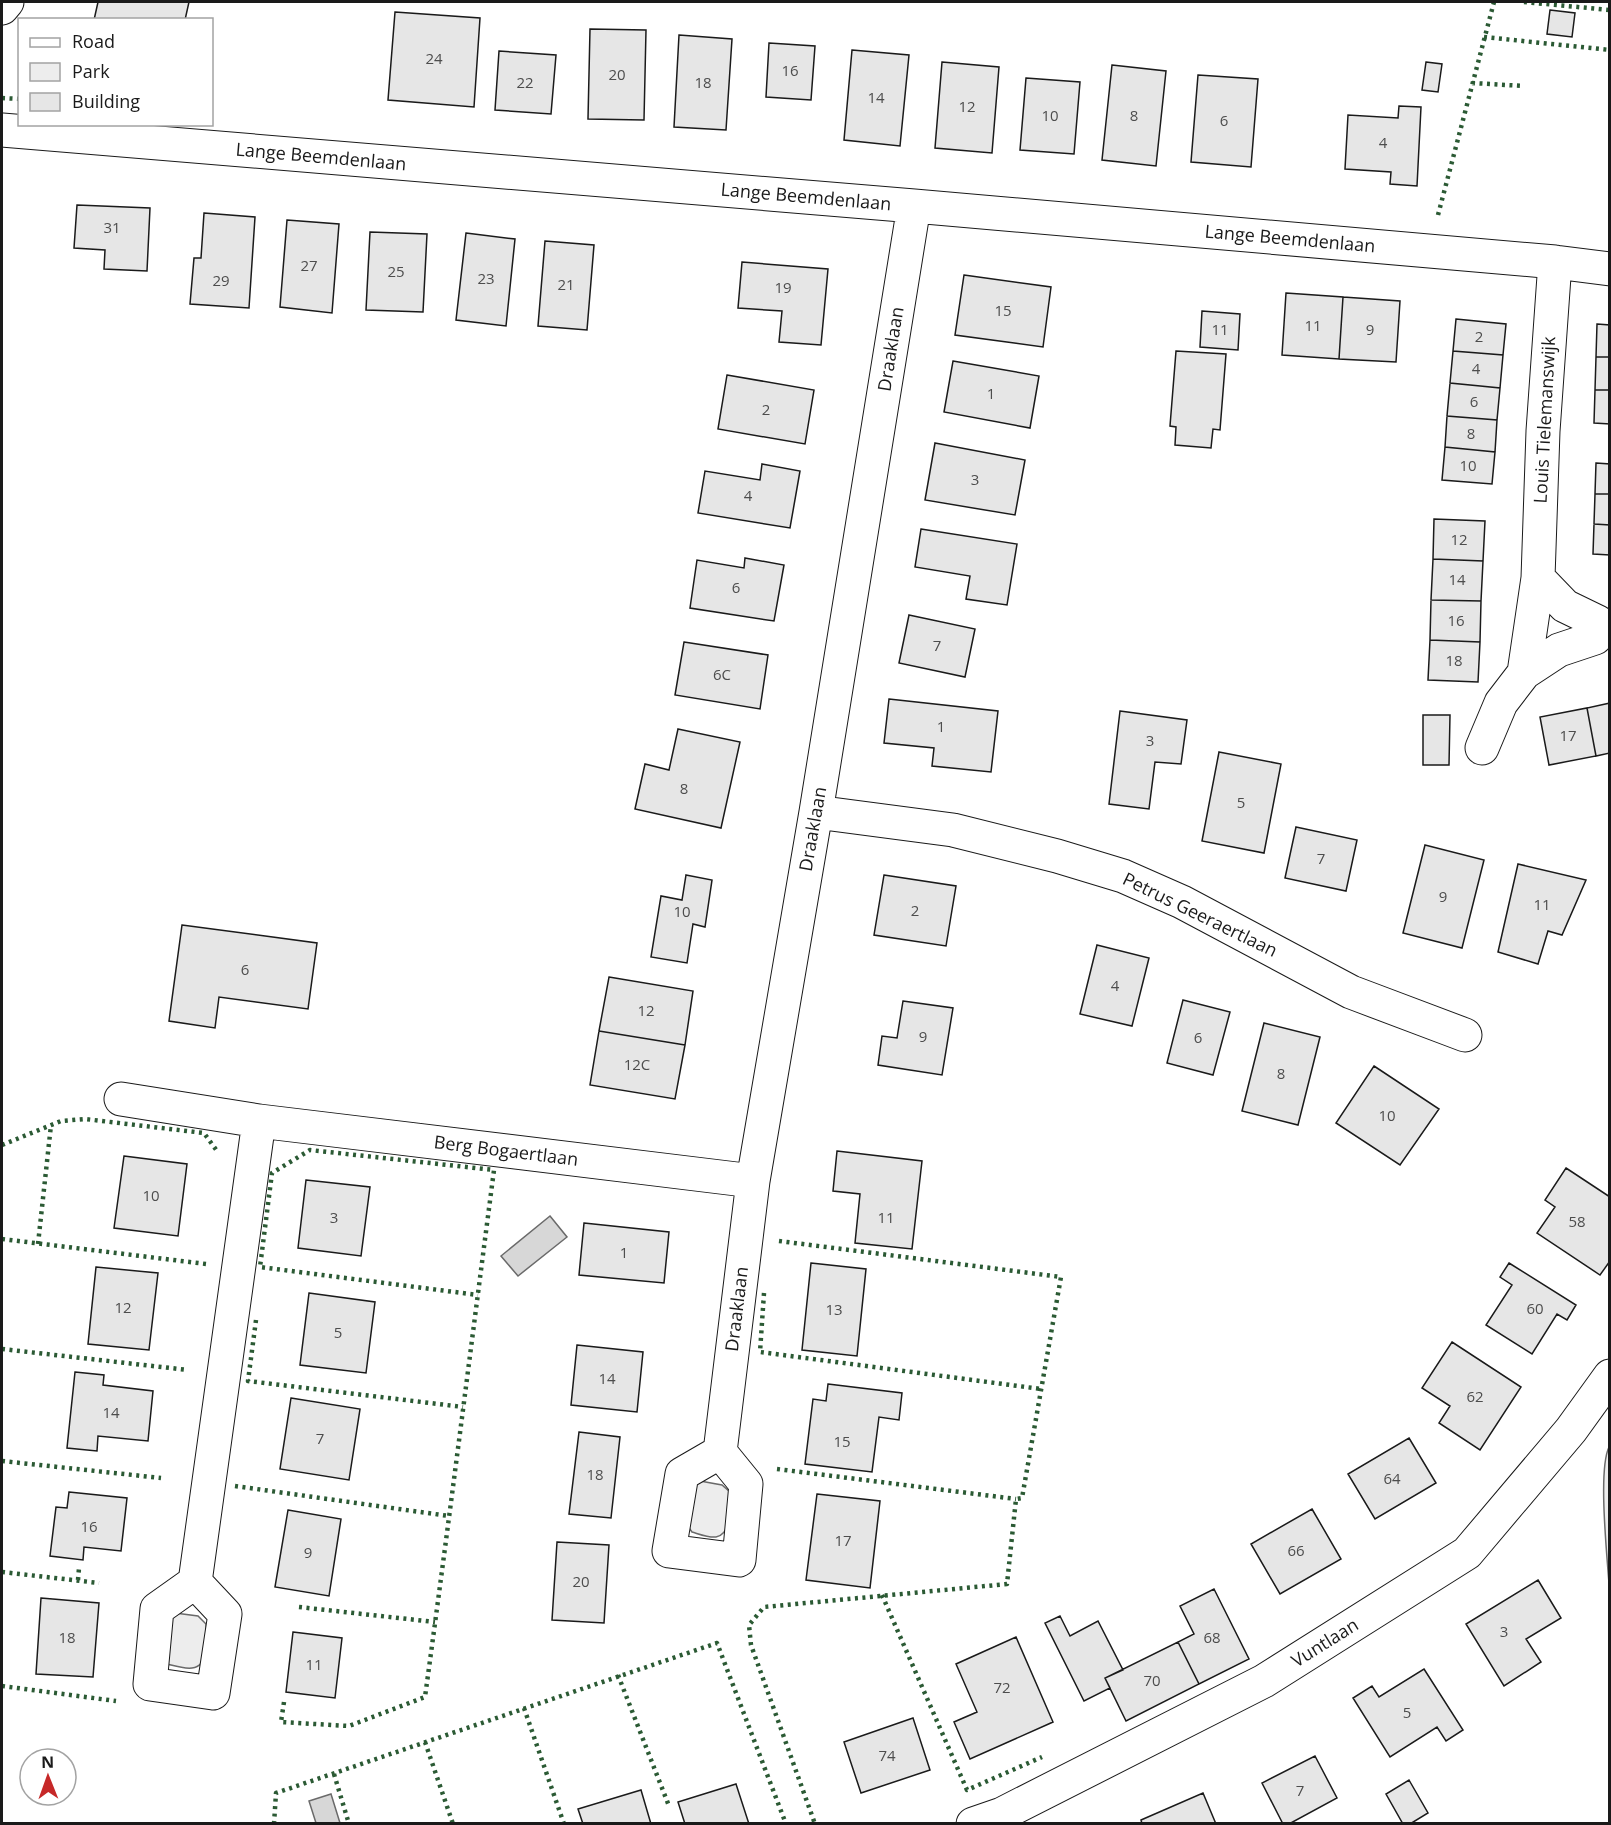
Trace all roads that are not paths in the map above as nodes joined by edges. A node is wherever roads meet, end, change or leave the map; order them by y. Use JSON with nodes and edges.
{"nodes":[{"id":1,"x":7,"y":2,"type":"edge"},
{"id":2,"x":2,"y":8,"type":"edge"},
{"id":3,"x":2,"y":130,"type":"edge"},
{"id":4,"x":914,"y":206,"type":"junction"},
{"id":5,"x":1555,"y":262,"type":"junction"},
{"id":6,"x":1610,"y":269,"type":"edge"},
{"id":7,"x":1538,"y":578,"type":"junction"},
{"id":8,"x":1524,"y":674,"type":"junction"},
{"id":9,"x":1482,"y":748,"type":"dead end"},
{"id":10,"x":816,"y":812,"type":"junction"},
{"id":11,"x":1465,"y":1035,"type":"dead end"},
{"id":12,"x":121,"y":1099,"type":"dead end"},
{"id":13,"x":259,"y":1121,"type":"junction"},
{"id":14,"x":753,"y":1180,"type":"junction"},
{"id":15,"x":1610,"y":1376,"type":"edge"},
{"id":16,"x":720,"y":1452,"type":"dead end"},
{"id":17,"x":195,"y":1582,"type":"dead end"},
{"id":18,"x":973,"y":1824,"type":"edge"}],
"edges":[{"from":1,"to":2,"type":"street"},
{"from":3,"to":4,"type":"street","name":"Lange Beemdenlaan"},
{"from":4,"to":5,"type":"street","name":"Lange Beemdenlaan"},
{"from":4,"to":10,"type":"street","name":"Draaklaan"},
{"from":5,"to":6,"type":"street","name":"Lange Beemdenlaan"},
{"from":5,"to":7,"type":"street","name":"Louis Tielemanswijk"},
{"from":7,"to":8,"type":"street","name":"Louis Tielemanswijk"},
{"from":7,"to":8,"type":"street"},
{"from":8,"to":9,"type":"street"},
{"from":10,"to":11,"type":"street","name":"Petrus Geeraertlaan"},
{"from":10,"to":14,"type":"street","name":"Draaklaan"},
{"from":12,"to":13,"type":"street","name":"Berg Bogaertlaan"},
{"from":13,"to":14,"type":"street","name":"Berg Bogaertlaan"},
{"from":13,"to":17,"type":"street"},
{"from":14,"to":16,"type":"street","name":"Draaklaan"},
{"from":15,"to":18,"type":"street","name":"Vuntlaan"}]}
